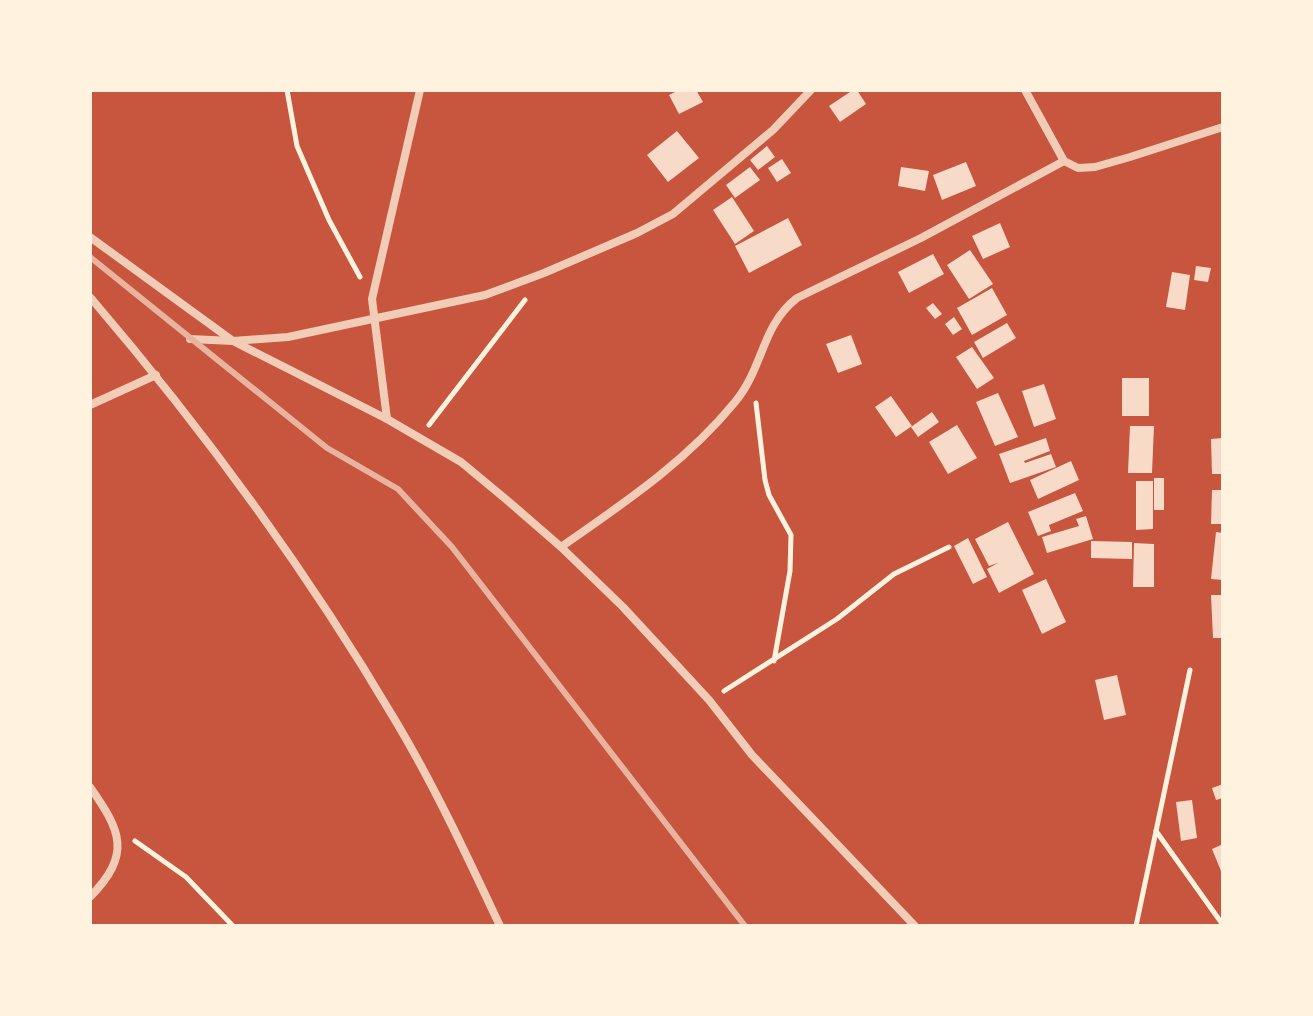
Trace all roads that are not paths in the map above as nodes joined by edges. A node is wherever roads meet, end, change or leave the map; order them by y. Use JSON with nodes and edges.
{"nodes":[{"id":1,"x":420,"y":90,"type":"edge"},
{"id":2,"x":811,"y":90,"type":"edge"},
{"id":3,"x":1025,"y":90,"type":"edge"},
{"id":4,"x":1223,"y":127,"type":"edge"},
{"id":5,"x":1064,"y":161,"type":"junction"},
{"id":6,"x":90,"y":237,"type":"edge"},
{"id":7,"x":90,"y":297,"type":"edge"},
{"id":8,"x":373,"y":319,"type":"junction"},
{"id":9,"x":190,"y":339,"type":"dead end"},
{"id":10,"x":233,"y":341,"type":"junction"},
{"id":11,"x":156,"y":375,"type":"junction"},
{"id":12,"x":90,"y":405,"type":"edge"},
{"id":13,"x":387,"y":419,"type":"junction"},
{"id":14,"x":561,"y":547,"type":"junction"},
{"id":15,"x":90,"y":787,"type":"edge"},
{"id":16,"x":90,"y":897,"type":"edge"},
{"id":17,"x":500,"y":926,"type":"edge"},
{"id":18,"x":915,"y":926,"type":"edge"}],
"edges":[{"from":1,"to":8,"type":"street"},
{"from":2,"to":8,"type":"street"},
{"from":3,"to":5,"type":"street"},
{"from":4,"to":5,"type":"street"},
{"from":5,"to":14,"type":"street"},
{"from":6,"to":10,"type":"street"},
{"from":7,"to":11,"type":"street"},
{"from":8,"to":10,"type":"street"},
{"from":8,"to":13,"type":"street"},
{"from":9,"to":10,"type":"street"},
{"from":10,"to":13,"type":"street"},
{"from":11,"to":12,"type":"street"},
{"from":11,"to":17,"type":"street"},
{"from":13,"to":14,"type":"street"},
{"from":14,"to":18,"type":"street"},
{"from":15,"to":16,"type":"street"}]}
